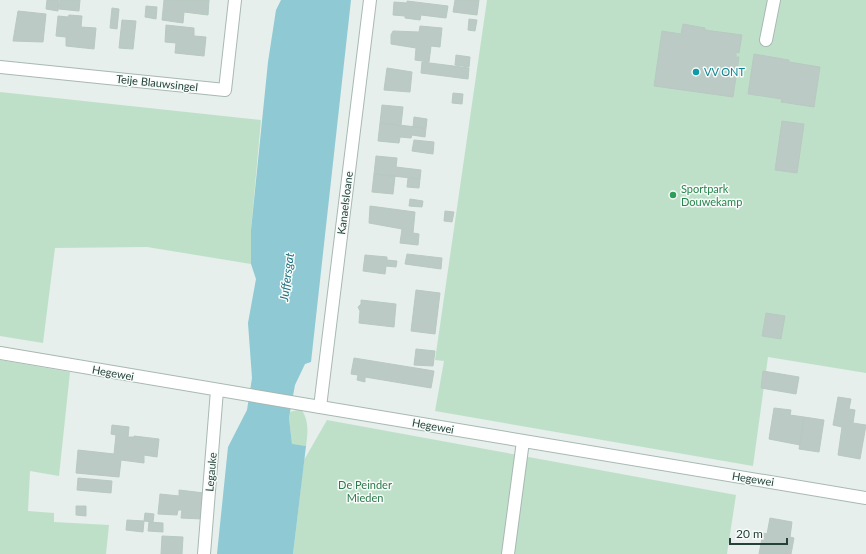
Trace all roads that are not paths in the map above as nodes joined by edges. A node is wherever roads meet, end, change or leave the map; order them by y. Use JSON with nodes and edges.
{"nodes":[{"id":1,"x":235,"y":0,"type":"edge"},
{"id":2,"x":370,"y":0,"type":"edge"},
{"id":3,"x":774,"y":0,"type":"edge"},
{"id":4,"x":766,"y":40,"type":"dead end"},
{"id":5,"x":0,"y":67,"type":"edge"},
{"id":6,"x":0,"y":353,"type":"edge"},
{"id":7,"x":217,"y":390,"type":"junction"},
{"id":8,"x":320,"y":407,"type":"junction"},
{"id":9,"x":523,"y":441,"type":"junction"},
{"id":10,"x":866,"y":498,"type":"edge"},
{"id":11,"x":204,"y":554,"type":"edge"},
{"id":12,"x":508,"y":554,"type":"edge"}],
"edges":[{"from":1,"to":5,"type":"street","name":"Teije Blauwsingel"},
{"from":2,"to":8,"type":"street","name":"Kanaelsloane"},
{"from":3,"to":4,"type":"street"},
{"from":6,"to":7,"type":"street","name":"Hegewei"},
{"from":7,"to":8,"type":"street","name":"Hegewei"},
{"from":7,"to":11,"type":"street","name":"Legauke"},
{"from":8,"to":9,"type":"street","name":"Hegewei"},
{"from":9,"to":10,"type":"street","name":"Hegewei"},
{"from":9,"to":12,"type":"street"}]}
